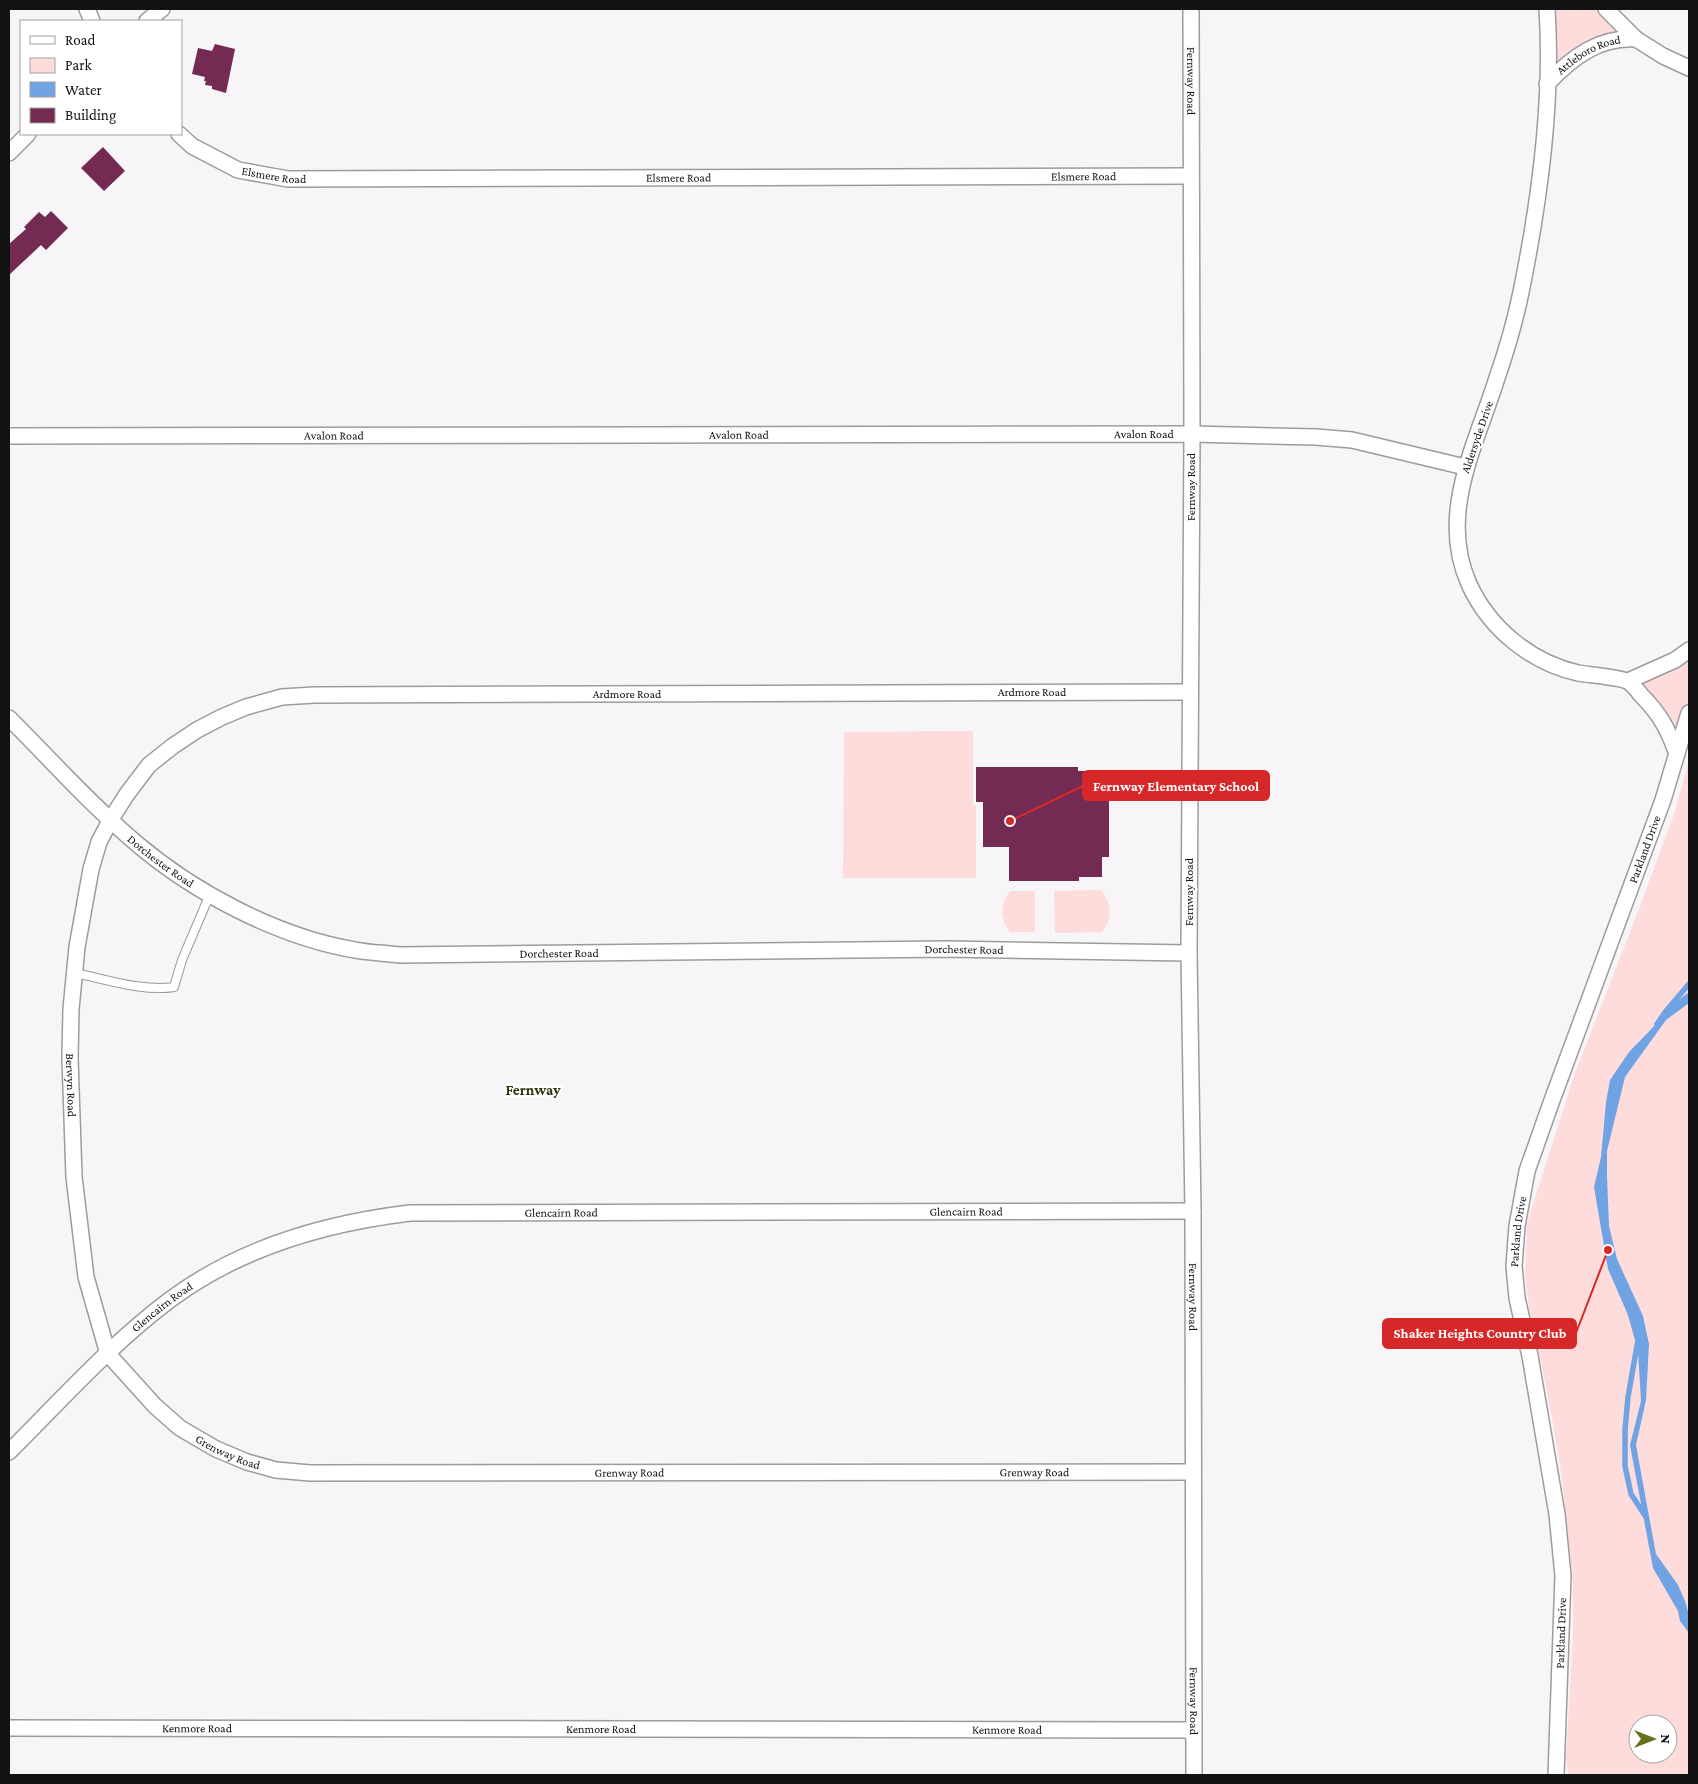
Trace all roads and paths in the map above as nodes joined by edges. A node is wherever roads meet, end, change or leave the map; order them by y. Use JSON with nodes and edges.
{"nodes":[{"id":1,"x":162,"y":9,"type":"edge"},
{"id":2,"x":1191,"y":9,"type":"edge"},
{"id":3,"x":1547,"y":9,"type":"edge"},
{"id":4,"x":1606,"y":9,"type":"edge"},
{"id":5,"x":148,"y":20,"type":"edge"},
{"id":6,"x":1636,"y":38,"type":"junction"},
{"id":7,"x":1689,"y":68,"type":"edge"},
{"id":8,"x":1547,"y":84,"type":"junction"},
{"id":9,"x":27,"y":135,"type":"edge"},
{"id":10,"x":180,"y":135,"type":"edge"},
{"id":11,"x":9,"y":153,"type":"edge"},
{"id":12,"x":1190,"y":176,"type":"junction"},
{"id":13,"x":1192,"y":434,"type":"junction"},
{"id":14,"x":9,"y":436,"type":"edge"},
{"id":15,"x":1466,"y":467,"type":"junction"},
{"id":16,"x":1689,"y":650,"type":"edge"},
{"id":17,"x":1628,"y":681,"type":"junction"},
{"id":18,"x":1190,"y":692,"type":"junction"},
{"id":19,"x":1689,"y":713,"type":"edge"},
{"id":20,"x":9,"y":718,"type":"edge"},
{"id":21,"x":1677,"y":754,"type":"junction"},
{"id":22,"x":111,"y":819,"type":"junction"},
{"id":23,"x":210,"y":894,"type":"junction"},
{"id":24,"x":1188,"y":954,"type":"junction"},
{"id":25,"x":75,"y":973,"type":"junction"},
{"id":26,"x":1193,"y":1212,"type":"junction"},
{"id":27,"x":108,"y":1354,"type":"junction"},
{"id":28,"x":9,"y":1452,"type":"edge"},
{"id":29,"x":1192,"y":1472,"type":"junction"},
{"id":30,"x":9,"y":1728,"type":"edge"},
{"id":31,"x":1194,"y":1730,"type":"junction"},
{"id":32,"x":1194,"y":1775,"type":"edge"},
{"id":33,"x":1556,"y":1775,"type":"edge"}],
"edges":[{"from":1,"to":5,"type":"street"},
{"from":2,"to":12,"type":"street","name":"Fernway Road"},
{"from":3,"to":8,"type":"street","name":"Aldersyde Drive"},
{"from":4,"to":6,"type":"street","name":"Attleboro Road"},
{"from":6,"to":7,"type":"street","name":"Attleboro Road"},
{"from":6,"to":8,"type":"street","name":"Attleboro Road"},
{"from":8,"to":15,"type":"street","name":"Aldersyde Drive"},
{"from":9,"to":11,"type":"street"},
{"from":10,"to":12,"type":"street","name":"Elsmere Road"},
{"from":12,"to":13,"type":"street","name":"Fernway Road"},
{"from":13,"to":14,"type":"street","name":"Avalon Road"},
{"from":13,"to":15,"type":"street","name":"Avalon Road"},
{"from":13,"to":18,"type":"street","name":"Fernway Road"},
{"from":15,"to":17,"type":"street","name":"Aldersyde Drive"},
{"from":16,"to":17,"type":"street"},
{"from":17,"to":21,"type":"street"},
{"from":18,"to":22,"type":"street","name":"Ardmore Road"},
{"from":18,"to":24,"type":"street","name":"Fernway Road"},
{"from":19,"to":21,"type":"street","name":"Parkland Drive"},
{"from":20,"to":22,"type":"street","name":"Dorchester Road"},
{"from":21,"to":33,"type":"street","name":"Parkland Drive"},
{"from":22,"to":23,"type":"street","name":"Dorchester Road"},
{"from":22,"to":25,"type":"street","name":"Berwyn Road"},
{"from":23,"to":24,"type":"street","name":"Dorchester Road"},
{"from":23,"to":25,"type":"lane"},
{"from":24,"to":26,"type":"street","name":"Fernway Road"},
{"from":25,"to":27,"type":"street","name":"Berwyn Road"},
{"from":26,"to":27,"type":"street","name":"Glencairn Road"},
{"from":26,"to":29,"type":"street","name":"Fernway Road"},
{"from":27,"to":28,"type":"street","name":"Glencairn Road"},
{"from":27,"to":29,"type":"street","name":"Grenway Road"},
{"from":29,"to":31,"type":"street","name":"Fernway Road"},
{"from":30,"to":31,"type":"street","name":"Kenmore Road"},
{"from":31,"to":32,"type":"street","name":"Fernway Road"}]}
